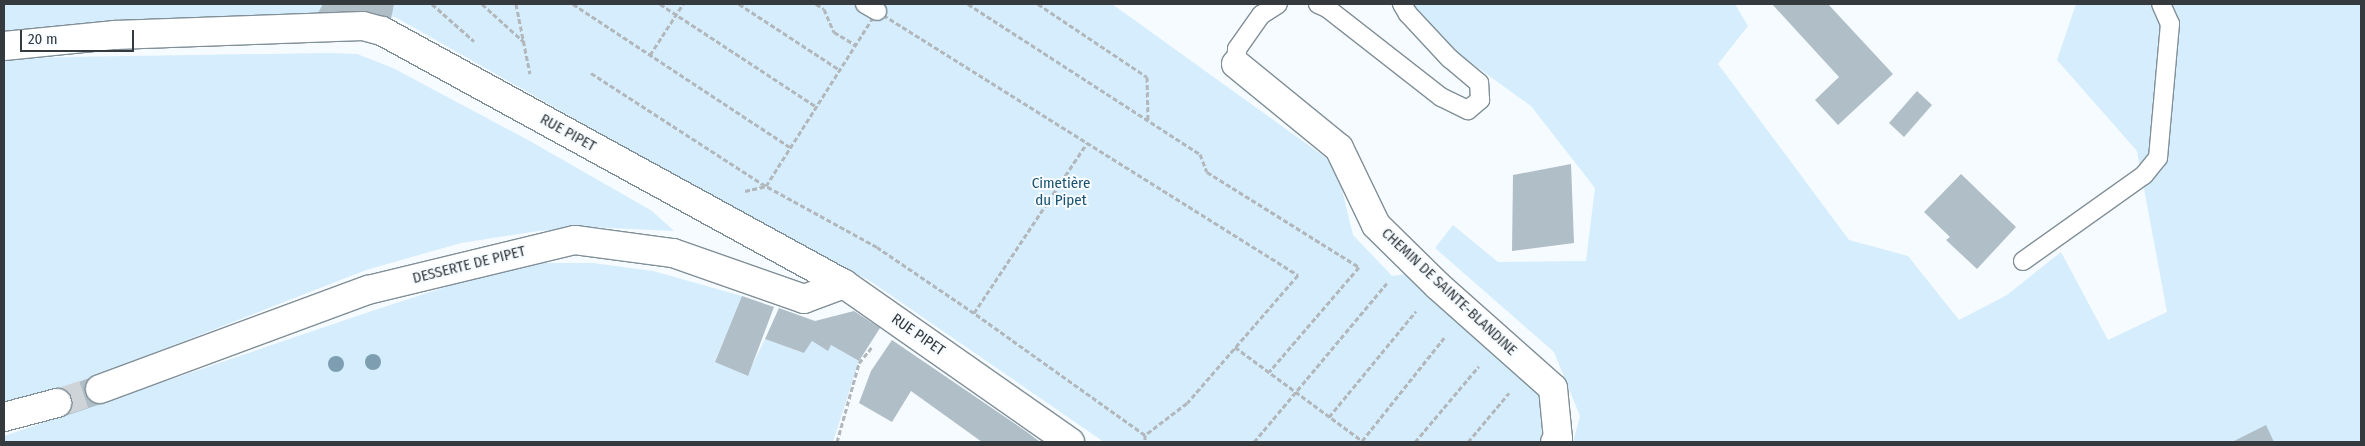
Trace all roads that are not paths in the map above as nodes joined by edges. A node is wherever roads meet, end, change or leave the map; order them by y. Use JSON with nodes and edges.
{"nodes":[{"id":1,"x":1278,"y":4,"type":"edge"},
{"id":2,"x":1318,"y":4,"type":"edge"},
{"id":3,"x":1402,"y":4,"type":"edge"},
{"id":4,"x":2161,"y":4,"type":"edge"},
{"id":5,"x":4,"y":46,"type":"edge"},
{"id":6,"x":1236,"y":64,"type":"joint"},
{"id":7,"x":2023,"y":261,"type":"dead end"},
{"id":8,"x":844,"y":284,"type":"junction"},
{"id":9,"x":100,"y":389,"type":"tunnel mouth"},
{"id":10,"x":58,"y":403,"type":"tunnel mouth"},
{"id":11,"x":4,"y":417,"type":"edge"},
{"id":12,"x":1070,"y":442,"type":"edge"},
{"id":13,"x":1555,"y":442,"type":"edge"}],
"edges":[{"from":1,"to":6,"type":"lane"},
{"from":2,"to":3,"type":"lane"},
{"from":4,"to":7,"type":"lane"},
{"from":5,"to":8,"type":"street","name":"RUE PIPET"},
{"from":6,"to":13,"type":"street","name":"CHEMIN DE SAINTE-BLANDINE"},
{"from":8,"to":9,"type":"street","name":"DESSERTE DE PIPET"},
{"from":8,"to":12,"type":"street","name":"RUE PIPET"},
{"from":10,"to":11,"type":"street"}]}
